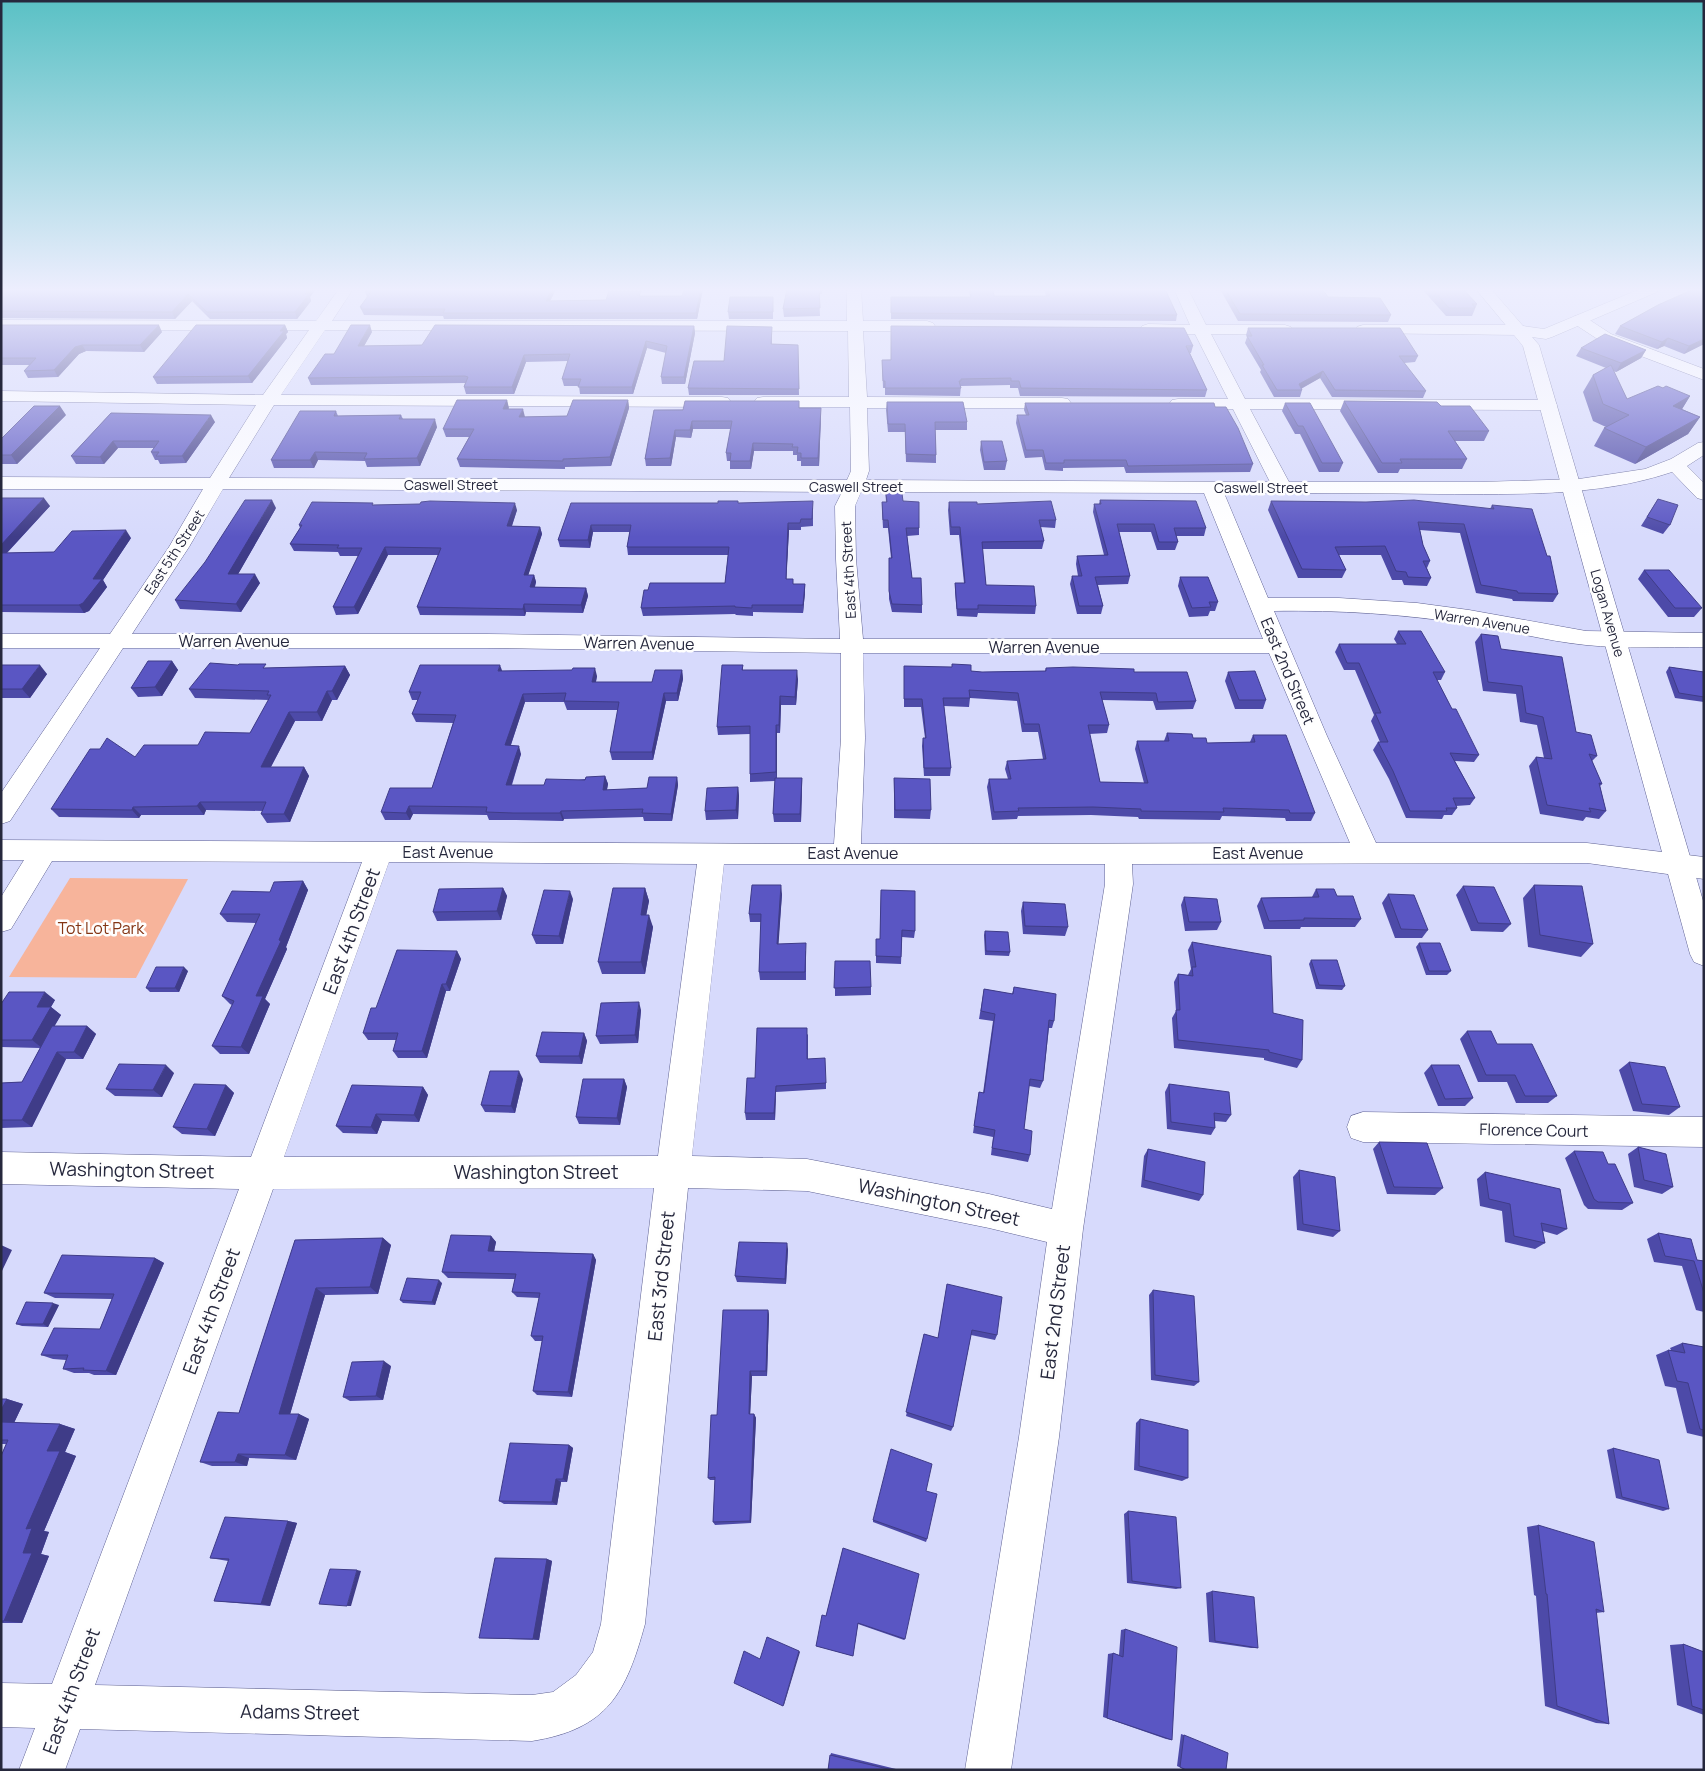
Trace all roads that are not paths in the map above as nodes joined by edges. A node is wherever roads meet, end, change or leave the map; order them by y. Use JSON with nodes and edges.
{"nodes":[{"id":1,"x":288,"y":372,"type":"edge"},
{"id":2,"x":857,"y":372,"type":"edge"},
{"id":3,"x":1222,"y":372,"type":"edge"},
{"id":4,"x":1539,"y":372,"type":"edge"},
{"id":5,"x":1,"y":396,"type":"edge"},
{"id":6,"x":267,"y":400,"type":"junction"},
{"id":7,"x":858,"y":402,"type":"junction"},
{"id":8,"x":1081,"y":404,"type":"edge"},
{"id":9,"x":1160,"y":404,"type":"edge"},
{"id":10,"x":1238,"y":404,"type":"junction"},
{"id":11,"x":1548,"y":404,"type":"junction"},
{"id":12,"x":1704,"y":447,"type":"edge"},
{"id":13,"x":1676,"y":465,"type":"junction"},
{"id":14,"x":218,"y":482,"type":"junction"},
{"id":15,"x":1,"y":483,"type":"edge"},
{"id":16,"x":1571,"y":485,"type":"junction"},
{"id":17,"x":854,"y":486,"type":"junction"},
{"id":18,"x":1282,"y":487,"type":"junction"},
{"id":19,"x":1212,"y":488,"type":"junction"},
{"id":20,"x":1704,"y":494,"type":"edge"},
{"id":21,"x":1260,"y":605,"type":"junction"},
{"id":22,"x":1616,"y":640,"type":"junction"},
{"id":23,"x":1704,"y":640,"type":"edge"},
{"id":24,"x":1,"y":641,"type":"edge"},
{"id":25,"x":116,"y":642,"type":"junction"},
{"id":26,"x":852,"y":646,"type":"junction"},
{"id":27,"x":1277,"y":646,"type":"junction"},
{"id":28,"x":1,"y":814,"type":"edge"},
{"id":29,"x":1,"y":850,"type":"edge"},
{"id":30,"x":46,"y":850,"type":"junction"},
{"id":31,"x":380,"y":851,"type":"junction"},
{"id":32,"x":1367,"y":852,"type":"junction"},
{"id":33,"x":847,"y":853,"type":"junction"},
{"id":34,"x":1118,"y":853,"type":"junction"},
{"id":35,"x":712,"y":854,"type":"junction"},
{"id":36,"x":1691,"y":867,"type":"edge"},
{"id":37,"x":1,"y":921,"type":"edge"},
{"id":38,"x":1704,"y":954,"type":"edge"},
{"id":39,"x":1363,"y":1127,"type":"dead end"},
{"id":40,"x":1704,"y":1132,"type":"edge"},
{"id":41,"x":1,"y":1168,"type":"edge"},
{"id":42,"x":673,"y":1172,"type":"junction"},
{"id":43,"x":262,"y":1173,"type":"junction"},
{"id":44,"x":1066,"y":1229,"type":"junction"},
{"id":45,"x":592,"y":1691,"type":"joint"},
{"id":46,"x":1,"y":1705,"type":"edge"},
{"id":47,"x":65,"y":1706,"type":"junction"},
{"id":48,"x":42,"y":1770,"type":"edge"},
{"id":49,"x":988,"y":1770,"type":"edge"}],
"edges":[{"from":1,"to":6,"type":"street","name":"East 5th Street"},
{"from":2,"to":7,"type":"street","name":"East 4th Street"},
{"from":3,"to":10,"type":"street"},
{"from":4,"to":11,"type":"street","name":"Logan Avenue"},
{"from":5,"to":6,"type":"street"},
{"from":6,"to":7,"type":"street"},
{"from":6,"to":14,"type":"street","name":"East 5th Street"},
{"from":7,"to":8,"type":"street"},
{"from":7,"to":17,"type":"street","name":"East 4th Street"},
{"from":9,"to":10,"type":"street"},
{"from":10,"to":11,"type":"street"},
{"from":10,"to":18,"type":"street"},
{"from":11,"to":16,"type":"street","name":"Logan Avenue"},
{"from":12,"to":13,"type":"street","name":"Caswell Street"},
{"from":13,"to":16,"type":"street","name":"Caswell Street"},
{"from":13,"to":20,"type":"street"},
{"from":14,"to":15,"type":"street","name":"Caswell Street"},
{"from":14,"to":17,"type":"street","name":"Caswell Street"},
{"from":14,"to":25,"type":"street","name":"East 5th Street"},
{"from":16,"to":18,"type":"street","name":"Caswell Street"},
{"from":16,"to":22,"type":"street","name":"Logan Avenue"},
{"from":17,"to":19,"type":"street","name":"Caswell Street"},
{"from":17,"to":26,"type":"street","name":"East 4th Street"},
{"from":18,"to":19,"type":"street","name":"Caswell Street"},
{"from":19,"to":21,"type":"street","name":"East 2nd Street"},
{"from":21,"to":22,"type":"street","name":"Warren Avenue"},
{"from":21,"to":27,"type":"street","name":"East 2nd Street"},
{"from":22,"to":23,"type":"street","name":"Warren Avenue"},
{"from":22,"to":36,"type":"street","name":"Logan Avenue"},
{"from":24,"to":25,"type":"street","name":"Warren Avenue"},
{"from":25,"to":26,"type":"street","name":"Warren Avenue"},
{"from":25,"to":28,"type":"street","name":"East 5th Street"},
{"from":26,"to":27,"type":"street","name":"Warren Avenue"},
{"from":26,"to":33,"type":"street","name":"East 4th Street"},
{"from":27,"to":32,"type":"street","name":"East 2nd Street"},
{"from":29,"to":30,"type":"street","name":"East Avenue"},
{"from":30,"to":31,"type":"street","name":"East Avenue"},
{"from":30,"to":37,"type":"street"},
{"from":31,"to":35,"type":"street","name":"East Avenue"},
{"from":31,"to":43,"type":"street","name":"East 4th Street"},
{"from":32,"to":34,"type":"street","name":"East Avenue"},
{"from":32,"to":36,"type":"street","name":"East Avenue"},
{"from":33,"to":34,"type":"street","name":"East Avenue"},
{"from":33,"to":35,"type":"street","name":"East Avenue"},
{"from":34,"to":44,"type":"street","name":"East 2nd Street"},
{"from":35,"to":42,"type":"street","name":"East 3rd Street"},
{"from":36,"to":38,"type":"street","name":"Logan Avenue"},
{"from":39,"to":40,"type":"street","name":"Florence Court"},
{"from":41,"to":43,"type":"street","name":"Washington Street"},
{"from":42,"to":43,"type":"street","name":"Washington Street"},
{"from":42,"to":44,"type":"street","name":"Washington Street"},
{"from":42,"to":45,"type":"street","name":"East 3rd Street"},
{"from":43,"to":47,"type":"street","name":"East 4th Street"},
{"from":44,"to":49,"type":"street","name":"East 2nd Street"},
{"from":45,"to":47,"type":"street","name":"Adams Street"},
{"from":46,"to":47,"type":"street","name":"Adams Street"},
{"from":47,"to":48,"type":"street","name":"East 4th Street"}]}
